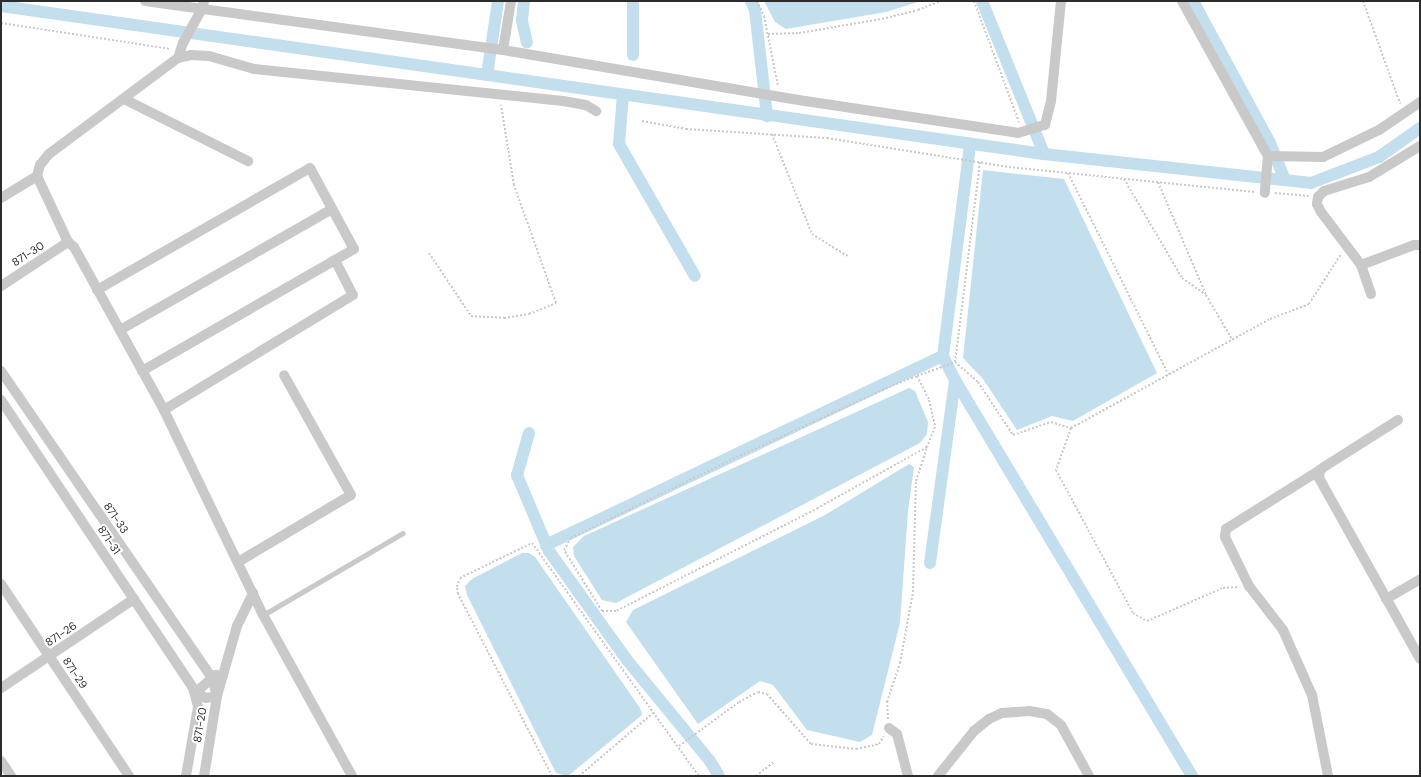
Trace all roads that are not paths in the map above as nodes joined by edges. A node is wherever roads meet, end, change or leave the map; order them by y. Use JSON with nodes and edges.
{"nodes":[{"id":1,"x":145,"y":1,"type":"edge"},
{"id":2,"x":511,"y":1,"type":"edge"},
{"id":3,"x":1061,"y":1,"type":"edge"},
{"id":4,"x":1182,"y":1,"type":"edge"},
{"id":5,"x":203,"y":5,"type":"edge"},
{"id":6,"x":503,"y":50,"type":"junction"},
{"id":7,"x":179,"y":54,"type":"junction"},
{"id":8,"x":124,"y":99,"type":"junction"},
{"id":9,"x":1420,"y":102,"type":"edge"},
{"id":10,"x":596,"y":111,"type":"dead end"},
{"id":11,"x":1420,"y":146,"type":"edge"},
{"id":12,"x":1268,"y":156,"type":"junction"},
{"id":13,"x":248,"y":161,"type":"dead end"},
{"id":14,"x":37,"y":176,"type":"junction"},
{"id":15,"x":1265,"y":193,"type":"road end"},
{"id":16,"x":1,"y":198,"type":"edge"},
{"id":17,"x":332,"y":209,"type":"junction"},
{"id":18,"x":68,"y":242,"type":"junction"},
{"id":19,"x":1420,"y":245,"type":"edge"},
{"id":20,"x":335,"y":260,"type":"junction"},
{"id":21,"x":1361,"y":265,"type":"junction"},
{"id":22,"x":1,"y":286,"type":"edge"},
{"id":23,"x":98,"y":290,"type":"junction"},
{"id":24,"x":1371,"y":294,"type":"dead end"},
{"id":25,"x":120,"y":330,"type":"junction"},
{"id":26,"x":1,"y":371,"type":"edge"},
{"id":27,"x":142,"y":371,"type":"junction"},
{"id":28,"x":284,"y":375,"type":"dead end"},
{"id":29,"x":1,"y":400,"type":"edge"},
{"id":30,"x":164,"y":410,"type":"junction"},
{"id":31,"x":1398,"y":420,"type":"dead end"},
{"id":32,"x":1320,"y":470,"type":"junction"},
{"id":33,"x":403,"y":533,"type":"dead end"},
{"id":34,"x":238,"y":562,"type":"junction"},
{"id":35,"x":1420,"y":578,"type":"edge"},
{"id":36,"x":1,"y":584,"type":"edge"},
{"id":37,"x":253,"y":593,"type":"junction"},
{"id":38,"x":134,"y":599,"type":"junction"},
{"id":39,"x":1386,"y":599,"type":"junction"},
{"id":40,"x":263,"y":615,"type":"junction"},
{"id":41,"x":237,"y":626,"type":"junction"},
{"id":42,"x":49,"y":656,"type":"junction"},
{"id":43,"x":1420,"y":660,"type":"edge"},
{"id":44,"x":212,"y":678,"type":"junction"},
{"id":45,"x":1,"y":688,"type":"edge"},
{"id":46,"x":195,"y":693,"type":"junction"},
{"id":47,"x":217,"y":696,"type":"junction"},
{"id":48,"x":889,"y":728,"type":"road end"},
{"id":49,"x":1,"y":761,"type":"edge"},
{"id":50,"x":11,"y":776,"type":"edge"},
{"id":51,"x":129,"y":776,"type":"edge"},
{"id":52,"x":186,"y":776,"type":"edge"},
{"id":53,"x":204,"y":776,"type":"edge"},
{"id":54,"x":352,"y":776,"type":"edge"},
{"id":55,"x":908,"y":776,"type":"edge"},
{"id":56,"x":938,"y":776,"type":"edge"},
{"id":57,"x":1089,"y":776,"type":"edge"},
{"id":58,"x":1328,"y":776,"type":"edge"}],
"edges":[{"from":1,"to":5,"type":"street"},
{"from":2,"to":6,"type":"street"},
{"from":3,"to":6,"type":"street"},
{"from":4,"to":12,"type":"street"},
{"from":5,"to":6,"type":"street"},
{"from":5,"to":7,"type":"street"},
{"from":7,"to":8,"type":"street"},
{"from":7,"to":10,"type":"street"},
{"from":8,"to":13,"type":"street"},
{"from":8,"to":14,"type":"street"},
{"from":9,"to":12,"type":"street"},
{"from":11,"to":21,"type":"street"},
{"from":12,"to":15,"type":"street"},
{"from":14,"to":16,"type":"street"},
{"from":14,"to":18,"type":"street"},
{"from":17,"to":20,"type":"street"},
{"from":17,"to":23,"type":"street"},
{"from":17,"to":25,"type":"street"},
{"from":18,"to":22,"type":"street","name":"871-30"},
{"from":18,"to":23,"type":"street"},
{"from":19,"to":21,"type":"street"},
{"from":20,"to":27,"type":"street"},
{"from":20,"to":30,"type":"street"},
{"from":21,"to":24,"type":"street"},
{"from":23,"to":25,"type":"street"},
{"from":25,"to":27,"type":"street"},
{"from":26,"to":44,"type":"street","name":"871-33"},
{"from":27,"to":30,"type":"street"},
{"from":28,"to":34,"type":"street"},
{"from":29,"to":38,"type":"street","name":"871-31"},
{"from":30,"to":34,"type":"street"},
{"from":31,"to":32,"type":"street"},
{"from":32,"to":39,"type":"street"},
{"from":32,"to":58,"type":"street"},
{"from":33,"to":40,"type":"lane"},
{"from":34,"to":37,"type":"street"},
{"from":35,"to":39,"type":"street"},
{"from":36,"to":42,"type":"street","name":"871-29"},
{"from":37,"to":40,"type":"street"},
{"from":37,"to":41,"type":"street"},
{"from":38,"to":42,"type":"street","name":"871-26"},
{"from":38,"to":46,"type":"street","name":"871-31"},
{"from":39,"to":43,"type":"street"},
{"from":40,"to":54,"type":"street"},
{"from":41,"to":44,"type":"street"},
{"from":41,"to":47,"type":"street"},
{"from":42,"to":45,"type":"street","name":"871-26"},
{"from":42,"to":51,"type":"street","name":"871-29"},
{"from":44,"to":46,"type":"street"},
{"from":44,"to":47,"type":"street","name":"871-20"},
{"from":46,"to":47,"type":"street"},
{"from":46,"to":52,"type":"street","name":"871-20"},
{"from":47,"to":53,"type":"street","name":"871-20"},
{"from":48,"to":55,"type":"street"},
{"from":49,"to":50,"type":"street"},
{"from":56,"to":57,"type":"street"}]}
